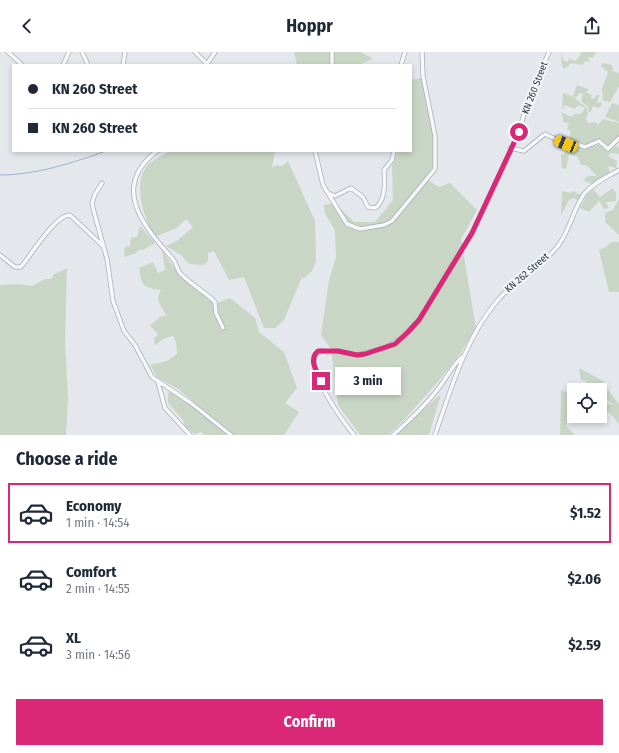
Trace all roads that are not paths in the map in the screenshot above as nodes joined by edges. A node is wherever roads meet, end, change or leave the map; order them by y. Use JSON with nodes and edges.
{"nodes":[{"id":1,"x":8,"y":52,"type":"edge"},
{"id":2,"x":69,"y":52,"type":"edge"},
{"id":3,"x":82,"y":52,"type":"edge"},
{"id":4,"x":125,"y":52,"type":"edge"},
{"id":5,"x":194,"y":52,"type":"edge"},
{"id":6,"x":215,"y":52,"type":"edge"},
{"id":7,"x":332,"y":52,"type":"edge"},
{"id":8,"x":405,"y":52,"type":"edge"},
{"id":9,"x":422,"y":52,"type":"edge"},
{"id":10,"x":549,"y":52,"type":"edge"},
{"id":11,"x":21,"y":64,"type":"edge"},
{"id":12,"x":63,"y":64,"type":"edge"},
{"id":13,"x":88,"y":64,"type":"edge"},
{"id":14,"x":123,"y":64,"type":"edge"},
{"id":15,"x":208,"y":64,"type":"edge"},
{"id":16,"x":332,"y":64,"type":"edge"},
{"id":17,"x":401,"y":64,"type":"edge"},
{"id":18,"x":619,"y":138,"type":"edge"},
{"id":19,"x":510,"y":148,"type":"junction"},
{"id":20,"x":156,"y":152,"type":"edge"},
{"id":21,"x":315,"y":152,"type":"edge"},
{"id":22,"x":394,"y":152,"type":"edge"},
{"id":23,"x":619,"y":170,"type":"edge"},
{"id":24,"x":102,"y":184,"type":"dead end"},
{"id":25,"x":330,"y":194,"type":"junction"},
{"id":26,"x":103,"y":247,"type":"junction"},
{"id":27,"x":0,"y":255,"type":"edge"},
{"id":28,"x":223,"y":328,"type":"dead end"},
{"id":29,"x":463,"y":356,"type":"junction"},
{"id":30,"x":158,"y":382,"type":"junction"},
{"id":31,"x":190,"y":435,"type":"edge"},
{"id":32,"x":231,"y":435,"type":"edge"},
{"id":33,"x":354,"y":435,"type":"edge"},
{"id":34,"x":393,"y":435,"type":"edge"},
{"id":35,"x":435,"y":435,"type":"edge"}],
"edges":[{"from":1,"to":11,"type":"street"},
{"from":2,"to":12,"type":"street"},
{"from":3,"to":13,"type":"street"},
{"from":4,"to":14,"type":"street"},
{"from":5,"to":15,"type":"street"},
{"from":6,"to":15,"type":"street"},
{"from":7,"to":16,"type":"street"},
{"from":8,"to":17,"type":"street"},
{"from":9,"to":25,"type":"street"},
{"from":10,"to":19,"type":"street","name":"KN 260 Street"},
{"from":18,"to":19,"type":"street"},
{"from":19,"to":33,"type":"street","name":"KN 260 Street"},
{"from":20,"to":28,"type":"street"},
{"from":21,"to":25,"type":"street"},
{"from":22,"to":25,"type":"street"},
{"from":23,"to":29,"type":"street","name":"KN 262 Street"},
{"from":24,"to":26,"type":"street"},
{"from":26,"to":27,"type":"street"},
{"from":26,"to":30,"type":"street"},
{"from":29,"to":34,"type":"street"},
{"from":29,"to":35,"type":"street","name":"KN 262 Street"},
{"from":30,"to":31,"type":"street"},
{"from":30,"to":32,"type":"street"}]}
